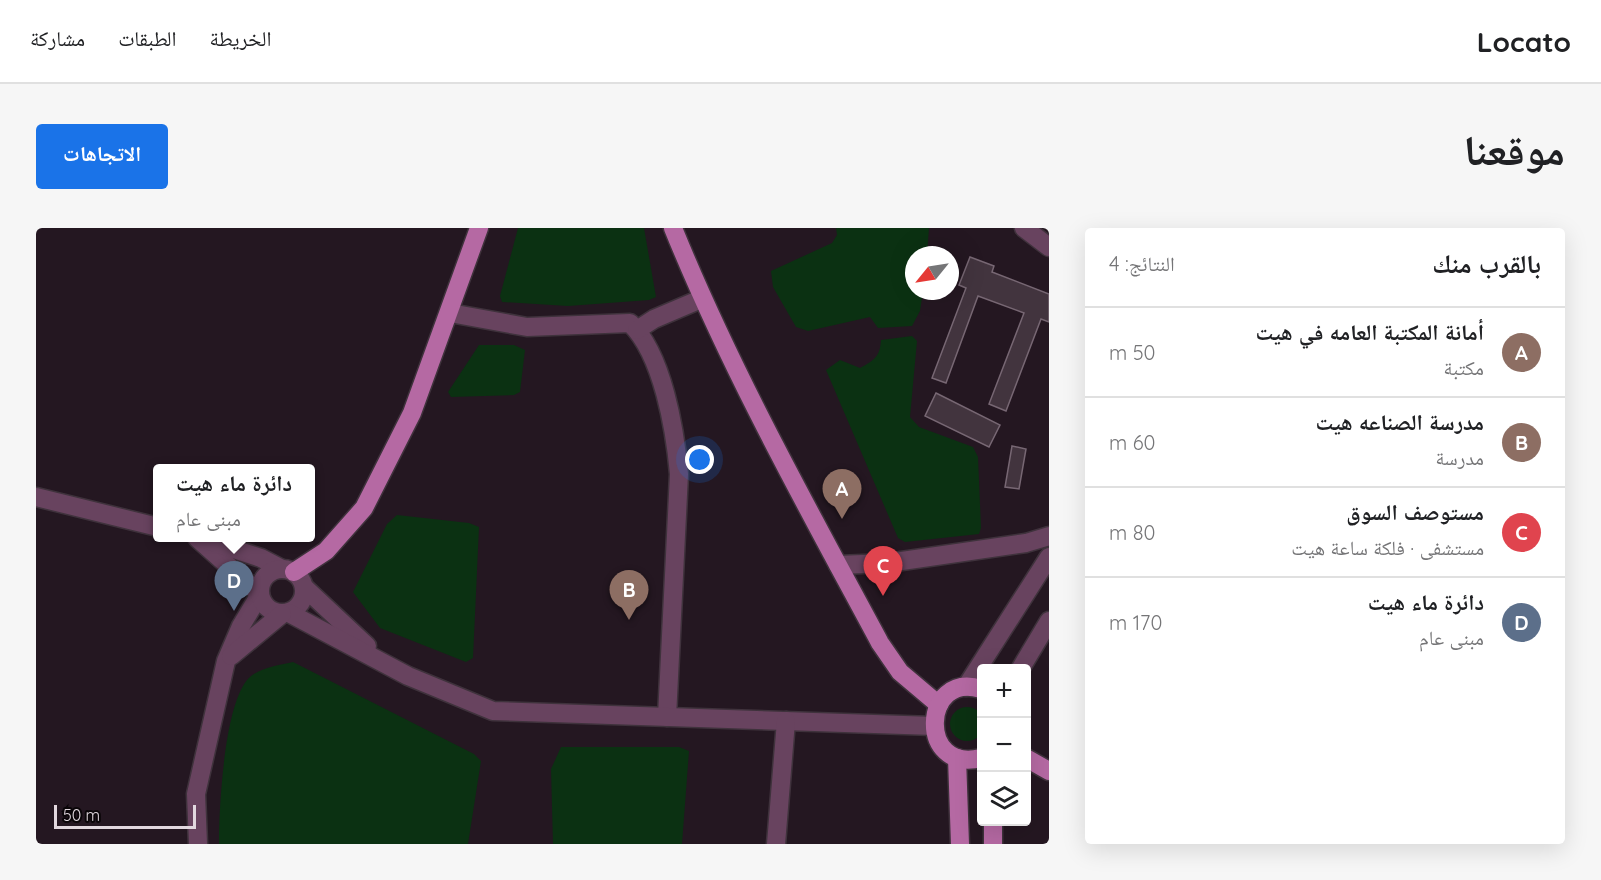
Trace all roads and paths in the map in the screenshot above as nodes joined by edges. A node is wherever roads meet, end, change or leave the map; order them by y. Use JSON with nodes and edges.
{"nodes":[{"id":1,"x":479,"y":228,"type":"edge"},
{"id":2,"x":673,"y":228,"type":"edge"},
{"id":3,"x":1024,"y":228,"type":"edge"},
{"id":4,"x":1049,"y":247,"type":"edge"},
{"id":5,"x":701,"y":299,"type":"junction"},
{"id":6,"x":450,"y":313,"type":"junction"},
{"id":7,"x":637,"y":330,"type":"junction"},
{"id":8,"x":36,"y":497,"type":"edge"},
{"id":9,"x":153,"y":526,"type":"edge"},
{"id":10,"x":1049,"y":536,"type":"edge"},
{"id":11,"x":203,"y":542,"type":"edge"},
{"id":12,"x":213,"y":542,"type":"edge"},
{"id":13,"x":1049,"y":557,"type":"edge"},
{"id":14,"x":838,"y":565,"type":"junction"},
{"id":15,"x":293,"y":576,"type":"junction"},
{"id":16,"x":260,"y":594,"type":"junction"},
{"id":17,"x":286,"y":613,"type":"junction"},
{"id":18,"x":1049,"y":621,"type":"edge"},
{"id":19,"x":225,"y":661,"type":"junction"},
{"id":20,"x":384,"y":662,"type":"junction"},
{"id":21,"x":1024,"y":664,"type":"edge"},
{"id":22,"x":974,"y":688,"type":"edge"},
{"id":23,"x":939,"y":705,"type":"junction"},
{"id":24,"x":667,"y":717,"type":"junction"},
{"id":25,"x":786,"y":721,"type":"junction"},
{"id":26,"x":934,"y":726,"type":"junction"},
{"id":27,"x":957,"y":758,"type":"junction"},
{"id":28,"x":977,"y":758,"type":"edge"},
{"id":29,"x":1031,"y":761,"type":"edge"},
{"id":30,"x":1049,"y":771,"type":"edge"},
{"id":31,"x":993,"y":826,"type":"edge"},
{"id":32,"x":198,"y":844,"type":"edge"},
{"id":33,"x":776,"y":844,"type":"edge"},
{"id":34,"x":960,"y":844,"type":"edge"},
{"id":35,"x":993,"y":844,"type":"edge"}],
"edges":[{"from":1,"to":6,"type":"main road"},
{"from":2,"to":5,"type":"main road"},
{"from":3,"to":4,"type":"street"},
{"from":5,"to":7,"type":"street"},
{"from":5,"to":14,"type":"main road"},
{"from":6,"to":7,"type":"street"},
{"from":6,"to":15,"type":"main road"},
{"from":7,"to":24,"type":"street"},
{"from":8,"to":9,"type":"street"},
{"from":10,"to":14,"type":"street"},
{"from":11,"to":16,"type":"street"},
{"from":12,"to":15,"type":"street"},
{"from":13,"to":22,"type":"street"},
{"from":14,"to":23,"type":"main road"},
{"from":15,"to":16,"type":"street"},
{"from":15,"to":17,"type":"street"},
{"from":15,"to":20,"type":"street"},
{"from":16,"to":17,"type":"street"},
{"from":16,"to":19,"type":"street"},
{"from":17,"to":19,"type":"street"},
{"from":17,"to":20,"type":"street"},
{"from":18,"to":21,"type":"street"},
{"from":19,"to":32,"type":"street"},
{"from":20,"to":24,"type":"street"},
{"from":22,"to":23,"type":"main road"},
{"from":23,"to":26,"type":"main road"},
{"from":24,"to":25,"type":"street"},
{"from":25,"to":26,"type":"street"},
{"from":25,"to":33,"type":"street"},
{"from":26,"to":27,"type":"main road"},
{"from":27,"to":28,"type":"main road"},
{"from":27,"to":34,"type":"main road"},
{"from":29,"to":30,"type":"main road"},
{"from":31,"to":35,"type":"main road"}]}
